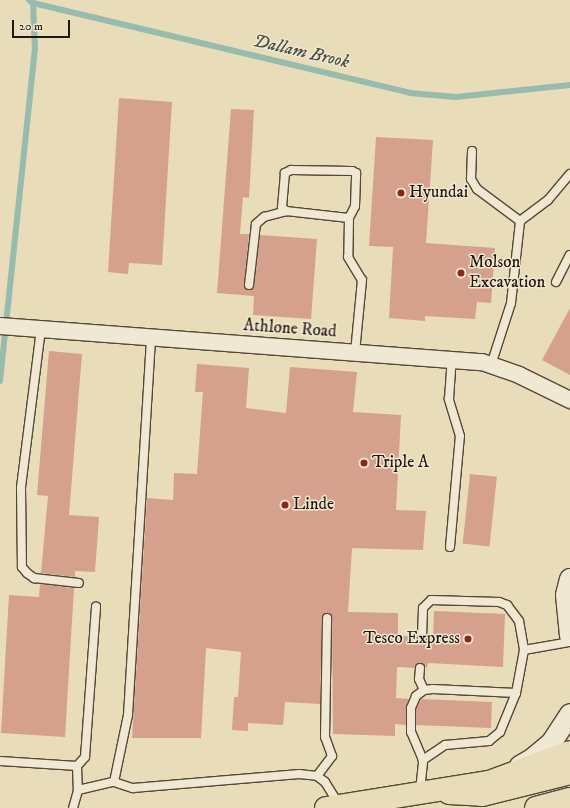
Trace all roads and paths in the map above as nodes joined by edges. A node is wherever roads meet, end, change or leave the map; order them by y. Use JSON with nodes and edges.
{"nodes":[{"id":1,"x":472,"y":151,"type":"dead end"},
{"id":2,"x":570,"y":174,"type":"edge"},
{"id":3,"x":286,"y":211,"type":"junction"},
{"id":4,"x":349,"y":218,"type":"junction"},
{"id":5,"x":520,"y":221,"type":"junction"},
{"id":6,"x":570,"y":255,"type":"edge"},
{"id":7,"x":556,"y":282,"type":"dead end"},
{"id":8,"x":249,"y":285,"type":"dead end"},
{"id":9,"x":0,"y":326,"type":"edge"},
{"id":10,"x":34,"y":329,"type":"junction"},
{"id":11,"x":151,"y":338,"type":"junction"},
{"id":12,"x":355,"y":353,"type":"junction"},
{"id":13,"x":452,"y":360,"type":"junction"},
{"id":14,"x":491,"y":365,"type":"junction"},
{"id":15,"x":570,"y":400,"type":"edge"},
{"id":16,"x":450,"y":547,"type":"dead end"},
{"id":17,"x":570,"y":579,"type":"edge"},
{"id":18,"x":79,"y":583,"type":"dead end"},
{"id":19,"x":96,"y":606,"type":"dead end"},
{"id":20,"x":327,"y":618,"type":"dead end"},
{"id":21,"x":570,"y":636,"type":"edge"},
{"id":22,"x":422,"y":637,"type":"dead end"},
{"id":23,"x":570,"y":642,"type":"edge"},
{"id":24,"x":524,"y":650,"type":"junction"},
{"id":25,"x":420,"y":668,"type":"dead end"},
{"id":26,"x":424,"y":690,"type":"junction"},
{"id":27,"x":516,"y":693,"type":"junction"},
{"id":28,"x":570,"y":714,"type":"edge"},
{"id":29,"x":570,"y":752,"type":"edge"},
{"id":30,"x":423,"y":760,"type":"junction"},
{"id":31,"x":0,"y":761,"type":"edge"},
{"id":32,"x":77,"y":766,"type":"junction"},
{"id":33,"x":570,"y":773,"type":"edge"},
{"id":34,"x":317,"y":776,"type":"junction"},
{"id":35,"x":114,"y":782,"type":"junction"},
{"id":36,"x":489,"y":782,"type":"junction"},
{"id":37,"x":78,"y":790,"type":"junction"},
{"id":38,"x":425,"y":793,"type":"junction"},
{"id":39,"x":570,"y":799,"type":"edge"},
{"id":40,"x":333,"y":807,"type":"edge"},
{"id":41,"x":73,"y":808,"type":"edge"},
{"id":42,"x":536,"y":808,"type":"edge"}],
"edges":[{"from":1,"to":5,"type":"lane"},
{"from":2,"to":5,"type":"lane"},
{"from":3,"to":4,"type":"lane"},
{"from":3,"to":4,"type":"lane"},
{"from":3,"to":8,"type":"lane"},
{"from":4,"to":12,"type":"lane"},
{"from":5,"to":14,"type":"lane"},
{"from":6,"to":7,"type":"lane"},
{"from":9,"to":10,"type":"street","name":"Athlone Road"},
{"from":10,"to":11,"type":"street","name":"Athlone Road"},
{"from":10,"to":18,"type":"lane"},
{"from":11,"to":12,"type":"street","name":"Athlone Road"},
{"from":11,"to":35,"type":"lane"},
{"from":12,"to":13,"type":"street","name":"Athlone Road"},
{"from":13,"to":14,"type":"street","name":"Athlone Road"},
{"from":13,"to":16,"type":"lane"},
{"from":14,"to":15,"type":"street","name":"Athlone Road"},
{"from":17,"to":21,"type":"street"},
{"from":19,"to":32,"type":"lane"},
{"from":20,"to":34,"type":"lane"},
{"from":22,"to":24,"type":"lane"},
{"from":23,"to":24,"type":"lane"},
{"from":24,"to":27,"type":"lane"},
{"from":25,"to":26,"type":"lane"},
{"from":26,"to":27,"type":"lane"},
{"from":26,"to":30,"type":"lane"},
{"from":27,"to":30,"type":"lane"},
{"from":28,"to":36,"type":"street"},
{"from":29,"to":36,"type":"main road"},
{"from":30,"to":38,"type":"lane"},
{"from":31,"to":32,"type":"lane"},
{"from":32,"to":37,"type":"lane"},
{"from":33,"to":38,"type":"main road"},
{"from":34,"to":35,"type":"lane"},
{"from":34,"to":40,"type":"lane"},
{"from":35,"to":37,"type":"lane"},
{"from":36,"to":38,"type":"main road"},
{"from":37,"to":41,"type":"lane"},
{"from":38,"to":40,"type":"main road"},
{"from":39,"to":42,"type":"main road"}]}
